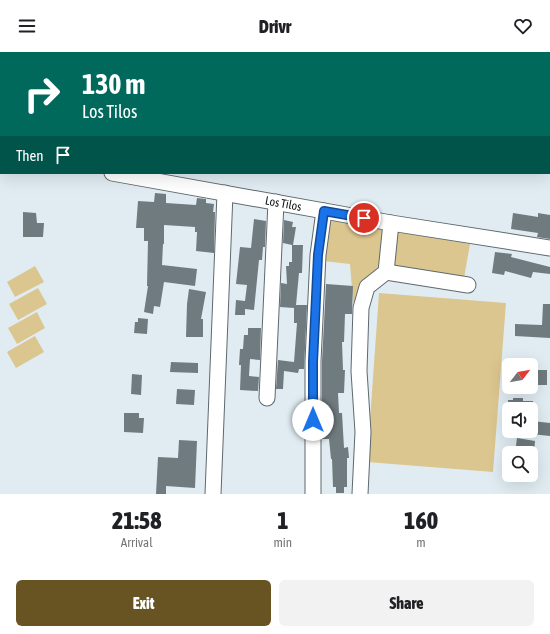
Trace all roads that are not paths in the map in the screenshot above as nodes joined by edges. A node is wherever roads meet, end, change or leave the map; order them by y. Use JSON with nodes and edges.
{"nodes":[{"id":1,"x":118,"y":174,"type":"edge"},
{"id":2,"x":225,"y":193,"type":"junction"},
{"id":3,"x":276,"y":202,"type":"junction"},
{"id":4,"x":324,"y":211,"type":"junction"},
{"id":5,"x":391,"y":223,"type":"junction"},
{"id":6,"x":550,"y":248,"type":"edge"},
{"id":7,"x":386,"y":272,"type":"junction"},
{"id":8,"x":468,"y":285,"type":"dead end"},
{"id":9,"x":267,"y":398,"type":"dead end"},
{"id":10,"x":212,"y":494,"type":"edge"},
{"id":11,"x":314,"y":494,"type":"edge"},
{"id":12,"x":360,"y":494,"type":"edge"}],
"edges":[{"from":1,"to":2,"type":"street","name":"Los Tilos"},
{"from":2,"to":3,"type":"street","name":"Los Tilos"},
{"from":2,"to":10,"type":"street"},
{"from":3,"to":4,"type":"street","name":"Los Tilos"},
{"from":3,"to":9,"type":"street"},
{"from":4,"to":5,"type":"street","name":"Los Tilos"},
{"from":4,"to":11,"type":"street"},
{"from":5,"to":6,"type":"street","name":"Los Tilos"},
{"from":5,"to":7,"type":"street"},
{"from":7,"to":8,"type":"street"},
{"from":7,"to":12,"type":"street"}]}
